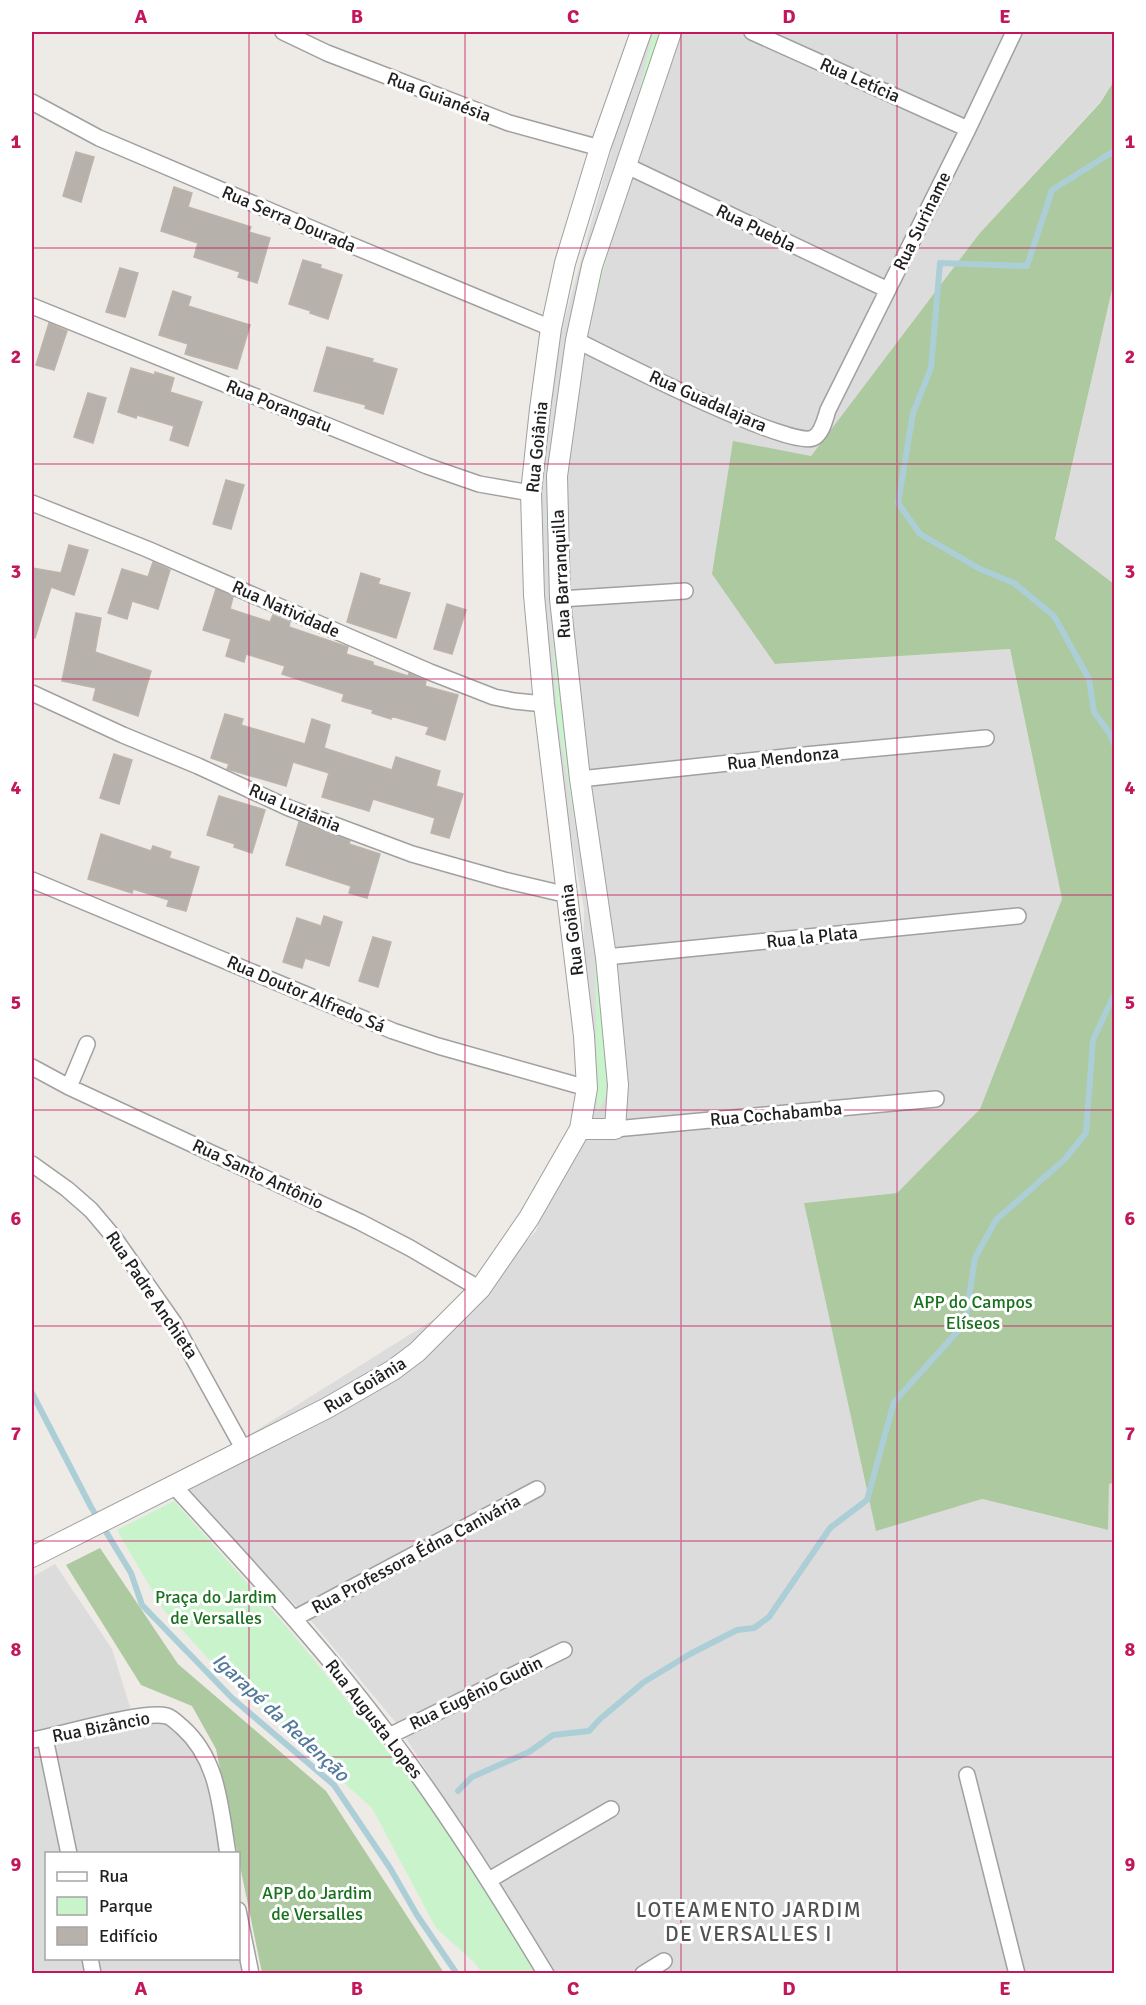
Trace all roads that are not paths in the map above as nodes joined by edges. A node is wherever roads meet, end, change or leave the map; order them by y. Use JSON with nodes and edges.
{"nodes":[{"id":1,"x":283,"y":32,"type":"edge"},
{"id":2,"x":641,"y":32,"type":"edge"},
{"id":3,"x":671,"y":32,"type":"edge"},
{"id":4,"x":752,"y":32,"type":"edge"},
{"id":5,"x":1014,"y":32,"type":"edge"},
{"id":6,"x":32,"y":102,"type":"edge"},
{"id":7,"x":968,"y":129,"type":"junction"},
{"id":8,"x":600,"y":148,"type":"junction"},
{"id":9,"x":625,"y":165,"type":"junction"},
{"id":10,"x":888,"y":290,"type":"junction"},
{"id":11,"x":32,"y":306,"type":"edge"},
{"id":12,"x":551,"y":328,"type":"junction"},
{"id":13,"x":576,"y":340,"type":"junction"},
{"id":14,"x":828,"y":410,"type":"joint"},
{"id":15,"x":557,"y":476,"type":"junction"},
{"id":16,"x":532,"y":485,"type":"junction"},
{"id":17,"x":32,"y":503,"type":"edge"},
{"id":18,"x":686,"y":591,"type":"dead end"},
{"id":19,"x":560,"y":599,"type":"junction"},
{"id":20,"x":32,"y":693,"type":"edge"},
{"id":21,"x":544,"y":704,"type":"junction"},
{"id":22,"x":986,"y":738,"type":"dead end"},
{"id":23,"x":580,"y":779,"type":"junction"},
{"id":24,"x":32,"y":880,"type":"edge"},
{"id":25,"x":568,"y":894,"type":"junction"},
{"id":26,"x":1018,"y":916,"type":"dead end"},
{"id":27,"x":606,"y":957,"type":"junction"},
{"id":28,"x":87,"y":1044,"type":"dead end"},
{"id":29,"x":32,"y":1067,"type":"edge"},
{"id":30,"x":69,"y":1087,"type":"junction"},
{"id":31,"x":587,"y":1088,"type":"junction"},
{"id":32,"x":936,"y":1099,"type":"dead end"},
{"id":33,"x":580,"y":1129,"type":"junction"},
{"id":34,"x":615,"y":1129,"type":"junction"},
{"id":35,"x":32,"y":1164,"type":"edge"},
{"id":36,"x":480,"y":1289,"type":"junction"},
{"id":37,"x":244,"y":1450,"type":"junction"},
{"id":38,"x":173,"y":1485,"type":"junction"},
{"id":39,"x":537,"y":1489,"type":"dead end"},
{"id":40,"x":32,"y":1557,"type":"edge"},
{"id":41,"x":295,"y":1618,"type":"junction"},
{"id":42,"x":564,"y":1650,"type":"dead end"},
{"id":43,"x":389,"y":1736,"type":"junction"},
{"id":44,"x":38,"y":1739,"type":"edge"},
{"id":45,"x":967,"y":1775,"type":"dead end"},
{"id":46,"x":610,"y":1809,"type":"dead end"},
{"id":47,"x":68,"y":1852,"type":"edge"},
{"id":48,"x":228,"y":1852,"type":"edge"},
{"id":49,"x":489,"y":1880,"type":"junction"},
{"id":50,"x":240,"y":1920,"type":"edge"},
{"id":51,"x":664,"y":1961,"type":"dead end"},
{"id":52,"x":251,"y":1974,"type":"edge"},
{"id":53,"x":546,"y":1974,"type":"edge"},
{"id":54,"x":643,"y":1974,"type":"edge"},
{"id":55,"x":1017,"y":1974,"type":"edge"}],
"edges":[{"from":1,"to":8,"type":"street","name":"Rua Guianésia"},
{"from":2,"to":8,"type":"street","name":"Rua Goiânia"},
{"from":3,"to":9,"type":"street","name":"Rua Barranquilla"},
{"from":4,"to":7,"type":"street","name":"Rua Letícia"},
{"from":5,"to":7,"type":"street","name":"Rua Suriname"},
{"from":6,"to":12,"type":"street","name":"Rua Serra Dourada"},
{"from":7,"to":10,"type":"street","name":"Rua Suriname"},
{"from":8,"to":12,"type":"street","name":"Rua Goiânia"},
{"from":9,"to":10,"type":"street","name":"Rua Puebla"},
{"from":9,"to":13,"type":"street","name":"Rua Barranquilla"},
{"from":10,"to":14,"type":"street","name":"Rua Suriname"},
{"from":11,"to":16,"type":"street","name":"Rua Porangatu"},
{"from":12,"to":16,"type":"street","name":"Rua Goiânia"},
{"from":13,"to":14,"type":"street","name":"Rua Guadalajara"},
{"from":13,"to":15,"type":"street","name":"Rua Barranquilla"},
{"from":15,"to":16,"type":"street"},
{"from":15,"to":19,"type":"street","name":"Rua Barranquilla"},
{"from":16,"to":21,"type":"street","name":"Rua Goiânia"},
{"from":17,"to":21,"type":"street","name":"Rua Natividade"},
{"from":18,"to":19,"type":"street"},
{"from":19,"to":23,"type":"street","name":"Rua Barranquilla"},
{"from":20,"to":25,"type":"street","name":"Rua Luziânia"},
{"from":21,"to":25,"type":"street","name":"Rua Goiânia"},
{"from":22,"to":23,"type":"street","name":"Rua Mendonza"},
{"from":23,"to":27,"type":"street","name":"Rua Barranquilla"},
{"from":24,"to":31,"type":"street","name":"Rua Doutor Alfredo Sá"},
{"from":25,"to":31,"type":"street","name":"Rua Goiânia"},
{"from":26,"to":27,"type":"street","name":"Rua la Plata"},
{"from":27,"to":34,"type":"street","name":"Rua Barranquilla"},
{"from":28,"to":30,"type":"street"},
{"from":29,"to":30,"type":"street","name":"Rua Santo Antônio"},
{"from":30,"to":36,"type":"street","name":"Rua Santo Antônio"},
{"from":31,"to":33,"type":"street","name":"Rua Goiânia"},
{"from":32,"to":34,"type":"street","name":"Rua Cochabamba"},
{"from":33,"to":34,"type":"street"},
{"from":33,"to":36,"type":"street","name":"Rua Goiânia"},
{"from":35,"to":37,"type":"street","name":"Rua Padre Anchieta"},
{"from":36,"to":37,"type":"street","name":"Rua Goiânia"},
{"from":37,"to":38,"type":"street","name":"Rua Goiânia"},
{"from":38,"to":40,"type":"street","name":"Rua Goiânia"},
{"from":38,"to":41,"type":"street","name":"Rua Augusta Lopes"},
{"from":39,"to":41,"type":"street","name":"Rua Professora Édna Canivária"},
{"from":41,"to":43,"type":"street","name":"Rua Augusta Lopes"},
{"from":42,"to":43,"type":"street","name":"Rua Eugênio Gudin"},
{"from":43,"to":49,"type":"street","name":"Rua Augusta Lopes"},
{"from":44,"to":47,"type":"street"},
{"from":44,"to":48,"type":"street","name":"Rua Bizâncio"},
{"from":45,"to":55,"type":"street"},
{"from":46,"to":49,"type":"street"},
{"from":49,"to":53,"type":"street","name":"Rua Augusta Lopes"},
{"from":50,"to":52,"type":"street"},
{"from":51,"to":54,"type":"street"}]}
